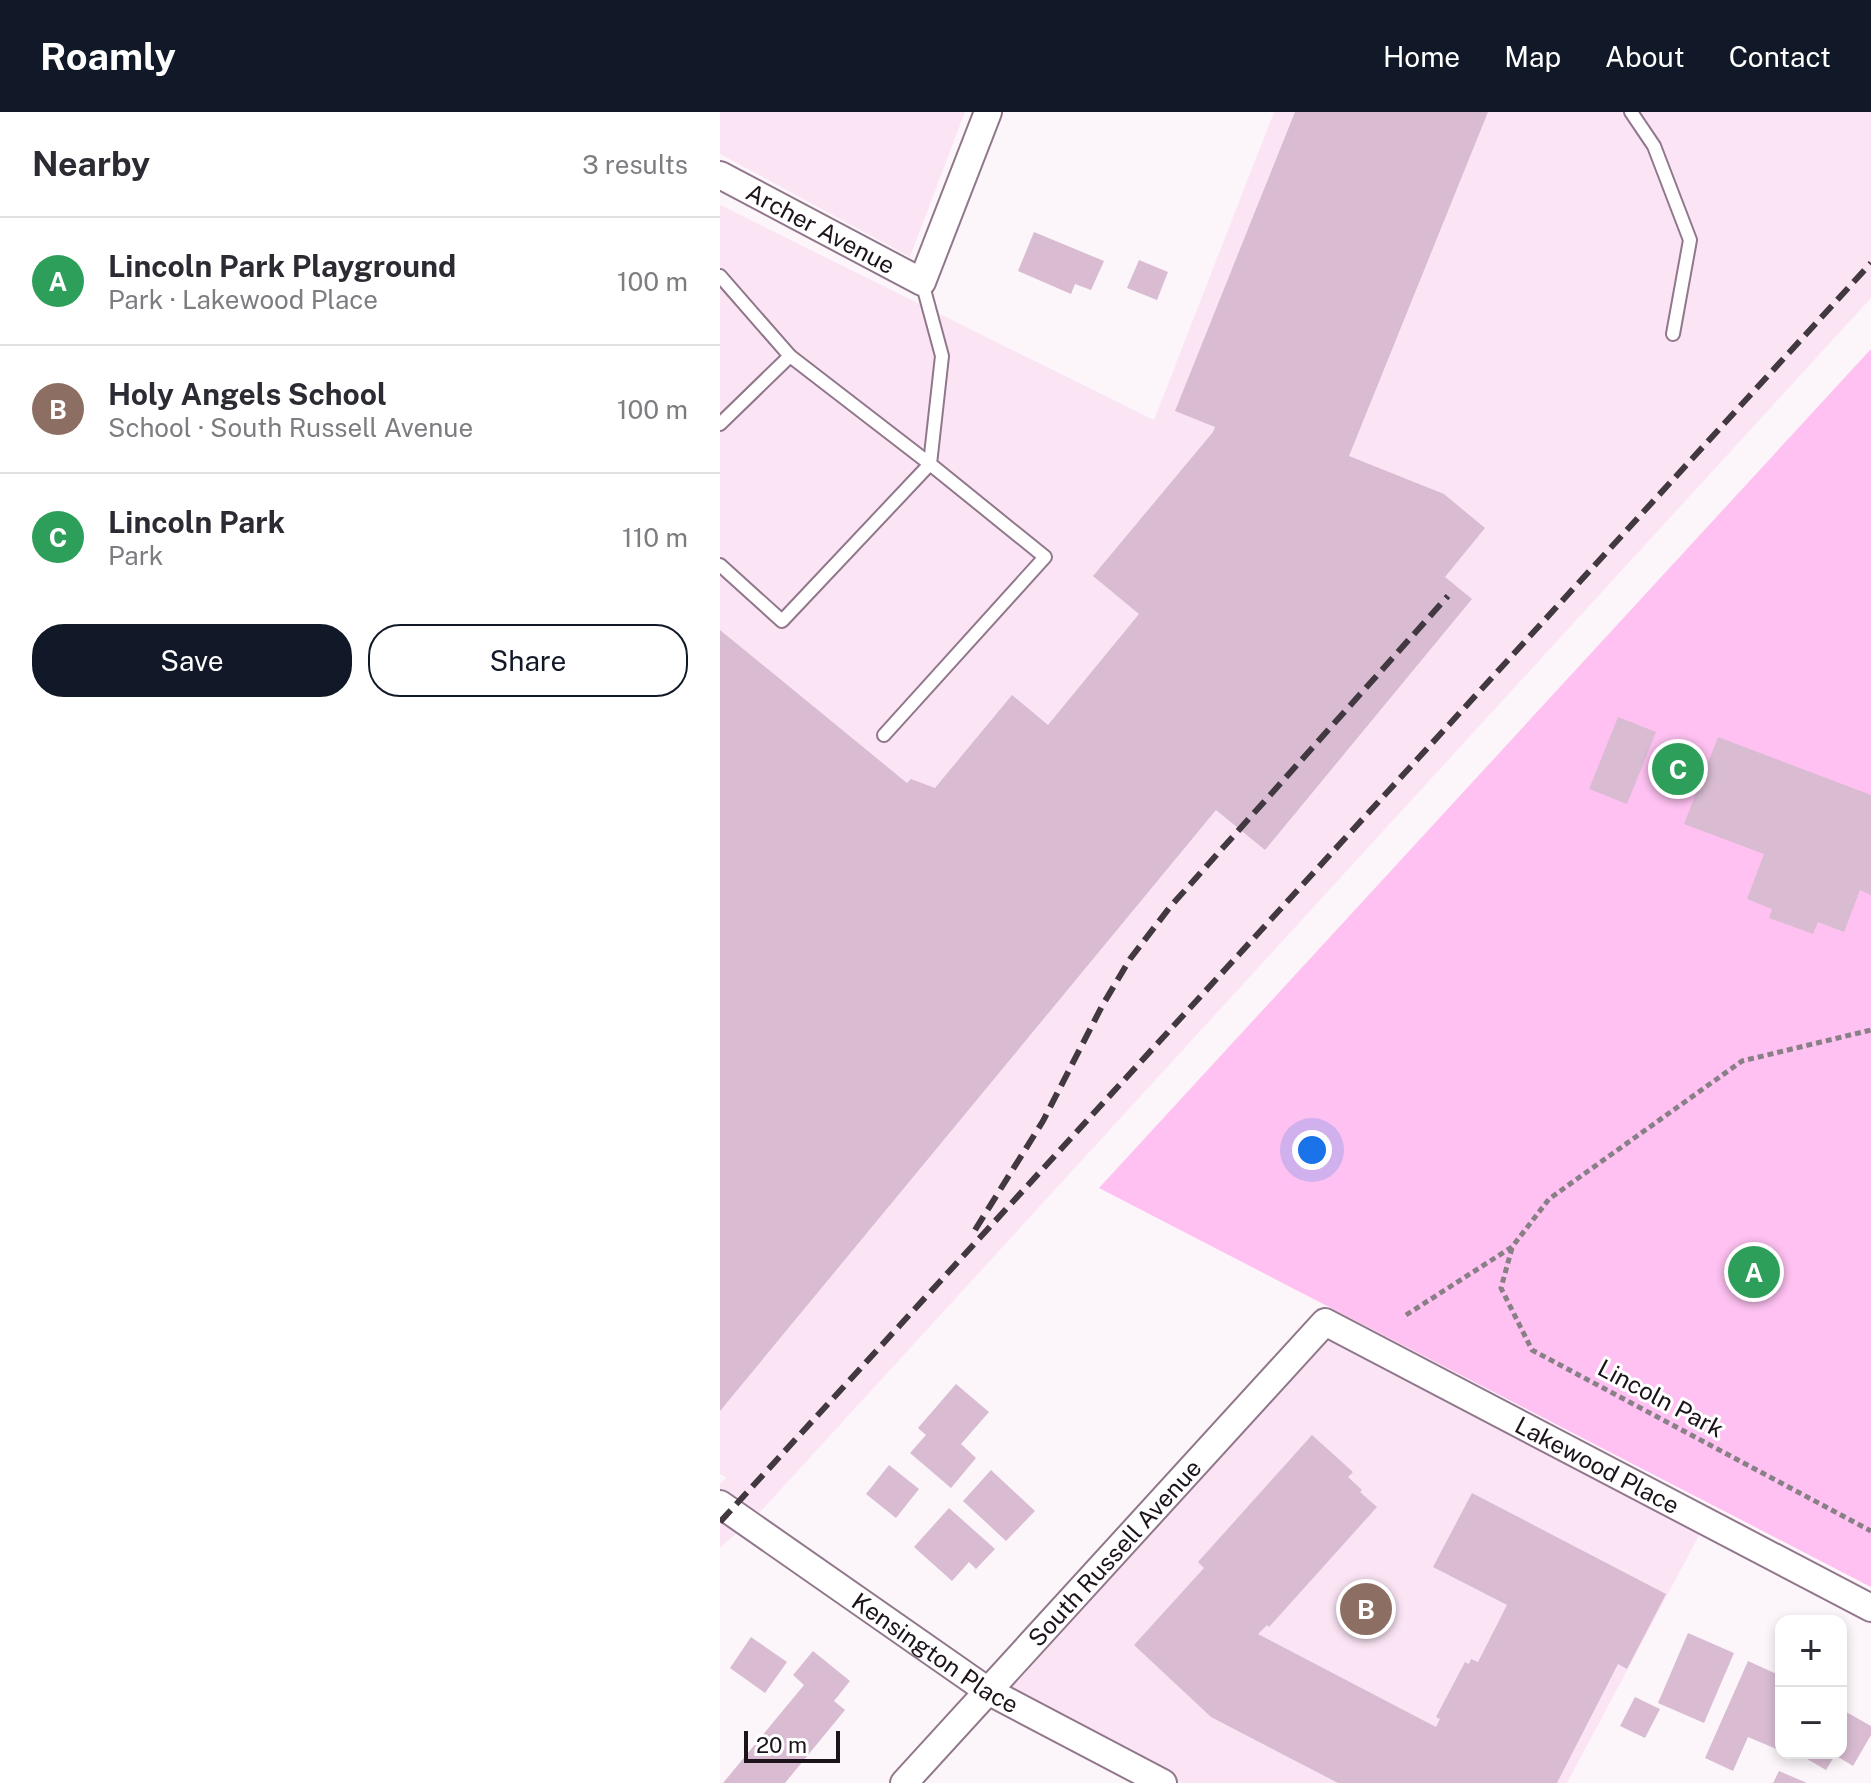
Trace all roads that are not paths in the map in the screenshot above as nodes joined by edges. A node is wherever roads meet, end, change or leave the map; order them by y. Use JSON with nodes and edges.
{"nodes":[{"id":1,"x":988,"y":112,"type":"edge"},
{"id":2,"x":1631,"y":112,"type":"edge"},
{"id":3,"x":720,"y":175,"type":"edge"},
{"id":4,"x":720,"y":276,"type":"edge"},
{"id":5,"x":922,"y":282,"type":"junction"},
{"id":6,"x":1673,"y":334,"type":"dead end"},
{"id":7,"x":790,"y":356,"type":"junction"},
{"id":8,"x":720,"y":424,"type":"edge"},
{"id":9,"x":930,"y":464,"type":"junction"},
{"id":10,"x":720,"y":565,"type":"edge"},
{"id":11,"x":884,"y":735,"type":"dead end"},
{"id":12,"x":1325,"y":1322,"type":"joint"},
{"id":13,"x":720,"y":1504,"type":"edge"},
{"id":14,"x":1871,"y":1608,"type":"edge"},
{"id":15,"x":988,"y":1691,"type":"junction"},
{"id":16,"x":904,"y":1783,"type":"edge"},
{"id":17,"x":1163,"y":1783,"type":"edge"}],
"edges":[{"from":1,"to":5,"type":"street"},
{"from":2,"to":6,"type":"lane"},
{"from":3,"to":5,"type":"street","name":"Archer Avenue"},
{"from":4,"to":7,"type":"lane"},
{"from":5,"to":9,"type":"lane"},
{"from":7,"to":8,"type":"lane"},
{"from":7,"to":9,"type":"lane"},
{"from":9,"to":10,"type":"lane"},
{"from":9,"to":11,"type":"lane"},
{"from":12,"to":14,"type":"street","name":"Lakewood Place"},
{"from":12,"to":15,"type":"street","name":"South Russell Avenue"},
{"from":13,"to":15,"type":"street","name":"Kensington Place"},
{"from":15,"to":16,"type":"street","name":"South Russell Avenue"},
{"from":15,"to":17,"type":"street","name":"Kensington Place"}]}
